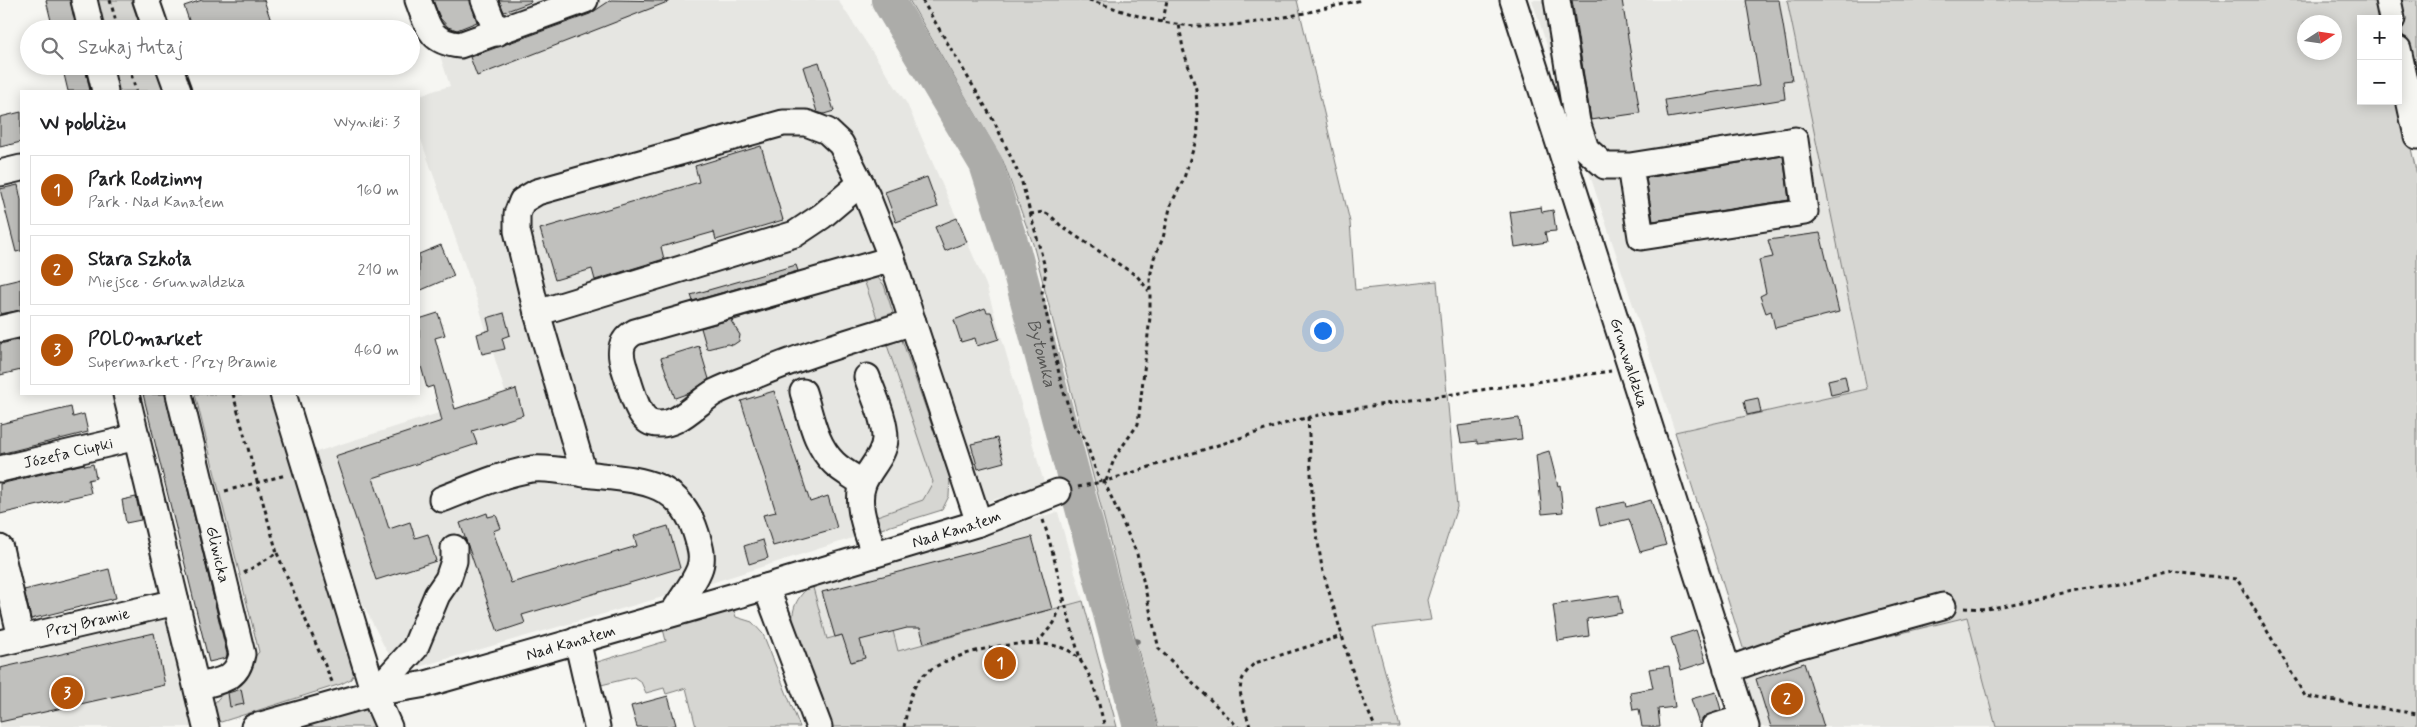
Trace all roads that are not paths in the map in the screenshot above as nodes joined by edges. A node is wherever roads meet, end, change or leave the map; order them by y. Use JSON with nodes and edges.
{"nodes":[{"id":1,"x":84,"y":0,"type":"edge"},
{"id":2,"x":146,"y":0,"type":"edge"},
{"id":3,"x":418,"y":0,"type":"edge"},
{"id":4,"x":484,"y":0,"type":"edge"},
{"id":5,"x":585,"y":0,"type":"edge"},
{"id":6,"x":1513,"y":0,"type":"edge"},
{"id":7,"x":1557,"y":0,"type":"edge"},
{"id":8,"x":2388,"y":0,"type":"edge"},
{"id":9,"x":553,"y":6,"type":"edge"},
{"id":10,"x":2391,"y":15,"type":"edge"},
{"id":11,"x":88,"y":20,"type":"edge"},
{"id":12,"x":153,"y":20,"type":"edge"},
{"id":13,"x":497,"y":33,"type":"junction"},
{"id":14,"x":2400,"y":60,"type":"edge"},
{"id":15,"x":102,"y":75,"type":"edge"},
{"id":16,"x":172,"y":75,"type":"edge"},
{"id":17,"x":106,"y":90,"type":"edge"},
{"id":18,"x":178,"y":90,"type":"edge"},
{"id":19,"x":2417,"y":136,"type":"edge"},
{"id":20,"x":1630,"y":166,"type":"junction"},
{"id":21,"x":20,"y":168,"type":"edge"},
{"id":22,"x":0,"y":173,"type":"edge"},
{"id":23,"x":860,"y":183,"type":"junction"},
{"id":24,"x":892,"y":258,"type":"junction"},
{"id":25,"x":537,"y":313,"type":"junction"},
{"id":26,"x":913,"y":322,"type":"junction"},
{"id":27,"x":20,"y":324,"type":"edge"},
{"id":28,"x":0,"y":329,"type":"edge"},
{"id":29,"x":867,"y":377,"type":"dead end"},
{"id":30,"x":803,"y":392,"type":"dead end"},
{"id":31,"x":126,"y":395,"type":"edge"},
{"id":32,"x":179,"y":395,"type":"edge"},
{"id":33,"x":283,"y":395,"type":"edge"},
{"id":34,"x":137,"y":437,"type":"junction"},
{"id":35,"x":0,"y":469,"type":"edge"},
{"id":36,"x":584,"y":474,"type":"junction"},
{"id":37,"x":863,"y":483,"type":"junction"},
{"id":38,"x":1047,"y":497,"type":"road end"},
{"id":39,"x":442,"y":499,"type":"dead end"},
{"id":40,"x":979,"y":523,"type":"junction"},
{"id":41,"x":0,"y":548,"type":"edge"},
{"id":42,"x":454,"y":548,"type":"dead end"},
{"id":43,"x":874,"y":554,"type":"junction"},
{"id":44,"x":766,"y":587,"type":"junction"},
{"id":45,"x":176,"y":602,"type":"junction"},
{"id":46,"x":1943,"y":606,"type":"road end"},
{"id":47,"x":673,"y":613,"type":"junction"},
{"id":48,"x":11,"y":640,"type":"edge"},
{"id":49,"x":577,"y":640,"type":"junction"},
{"id":50,"x":1728,"y":670,"type":"junction"},
{"id":51,"x":197,"y":687,"type":"junction"},
{"id":52,"x":374,"y":693,"type":"junction"},
{"id":53,"x":1744,"y":722,"type":"edge"},
{"id":54,"x":206,"y":727,"type":"edge"},
{"id":55,"x":254,"y":727,"type":"edge"},
{"id":56,"x":388,"y":727,"type":"edge"},
{"id":57,"x":597,"y":727,"type":"edge"},
{"id":58,"x":819,"y":727,"type":"edge"},
{"id":59,"x":1714,"y":727,"type":"edge"}],
"edges":[{"from":1,"to":11,"type":"street"},
{"from":2,"to":12,"type":"street"},
{"from":3,"to":13,"type":"street"},
{"from":4,"to":13,"type":"street"},
{"from":5,"to":9,"type":"street"},
{"from":6,"to":50,"type":"street","name":"Grunwaldzka"},
{"from":7,"to":20,"type":"street"},
{"from":8,"to":10,"type":"street"},
{"from":9,"to":13,"type":"street"},
{"from":14,"to":19,"type":"street"},
{"from":15,"to":17,"type":"street"},
{"from":16,"to":18,"type":"street"},
{"from":20,"to":20,"type":"street"},
{"from":21,"to":22,"type":"street"},
{"from":23,"to":24,"type":"street"},
{"from":23,"to":25,"type":"street"},
{"from":23,"to":25,"type":"street"},
{"from":24,"to":26,"type":"street"},
{"from":24,"to":26,"type":"street"},
{"from":25,"to":36,"type":"street"},
{"from":26,"to":40,"type":"street"},
{"from":27,"to":28,"type":"street"},
{"from":29,"to":37,"type":"street"},
{"from":30,"to":37,"type":"street"},
{"from":31,"to":34,"type":"street"},
{"from":32,"to":51,"type":"street","name":"Gliwicka"},
{"from":33,"to":52,"type":"street"},
{"from":34,"to":35,"type":"street","name":"Józefa Ciupki"},
{"from":34,"to":45,"type":"street"},
{"from":36,"to":39,"type":"street"},
{"from":36,"to":47,"type":"street"},
{"from":37,"to":43,"type":"street"},
{"from":38,"to":40,"type":"street","name":"Nad Kanałem"},
{"from":40,"to":43,"type":"street","name":"Nad Kanałem"},
{"from":41,"to":48,"type":"street"},
{"from":42,"to":52,"type":"street"},
{"from":43,"to":44,"type":"street","name":"Nad Kanałem"},
{"from":44,"to":47,"type":"street","name":"Nad Kanałem"},
{"from":44,"to":58,"type":"street"},
{"from":45,"to":48,"type":"street","name":"Przy Bramie"},
{"from":45,"to":51,"type":"street"},
{"from":46,"to":50,"type":"street"},
{"from":47,"to":49,"type":"street","name":"Nad Kanałem"},
{"from":49,"to":52,"type":"street","name":"Nad Kanałem"},
{"from":49,"to":57,"type":"street"},
{"from":50,"to":53,"type":"street","name":"Grunwaldzka"},
{"from":51,"to":54,"type":"street"},
{"from":52,"to":55,"type":"street","name":"Nad Kanałem"},
{"from":52,"to":56,"type":"street"},
{"from":53,"to":59,"type":"street"}]}
